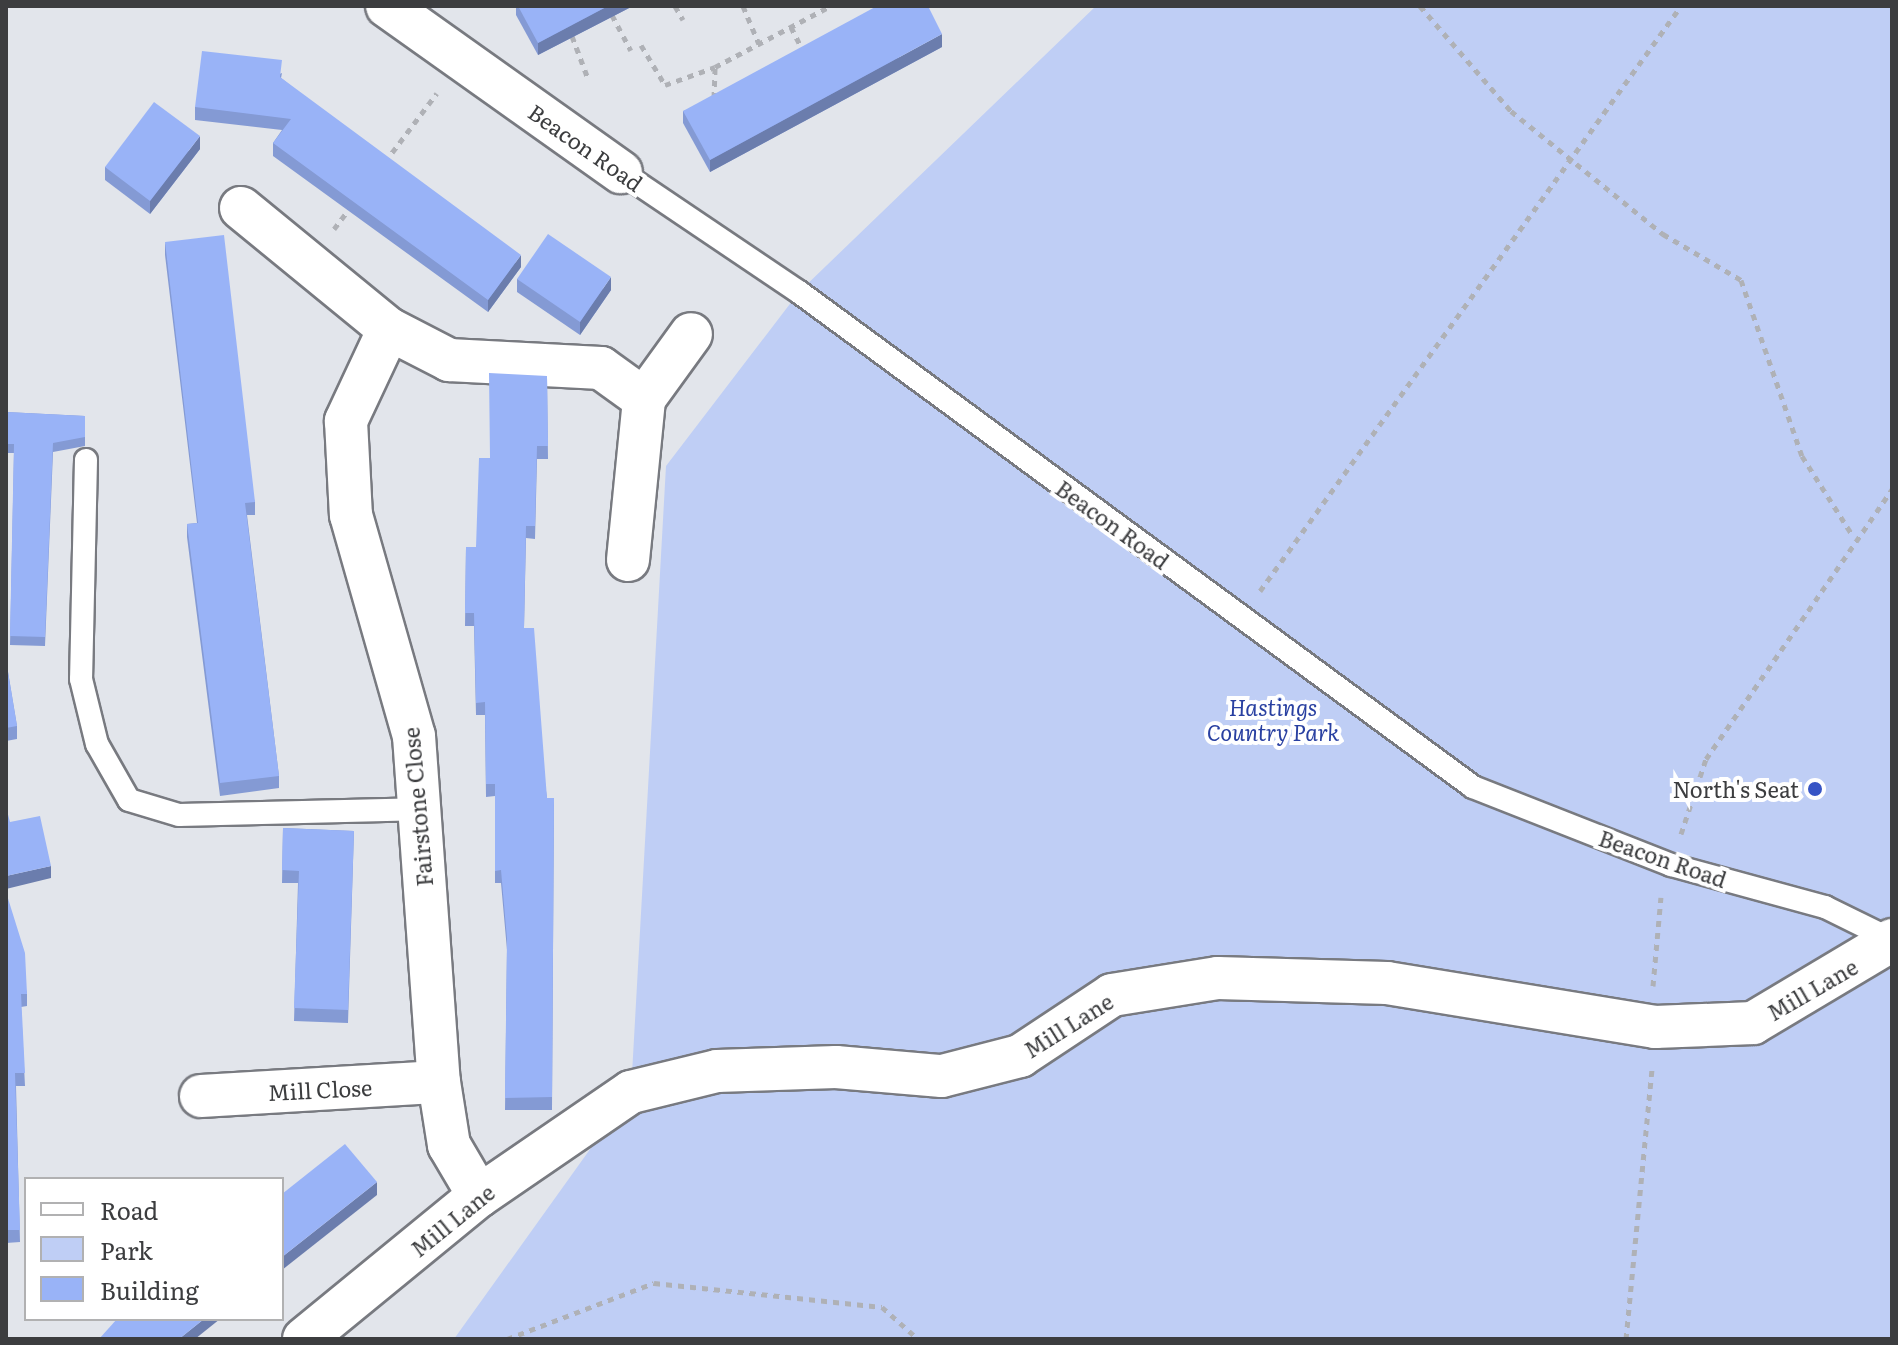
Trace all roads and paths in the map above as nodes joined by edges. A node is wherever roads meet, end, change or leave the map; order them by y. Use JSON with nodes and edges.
{"nodes":[{"id":1,"x":387,"y":6,"type":"edge"},
{"id":2,"x":675,"y":6,"type":"edge"},
{"id":3,"x":743,"y":6,"type":"edge"},
{"id":4,"x":830,"y":6,"type":"edge"},
{"id":5,"x":1420,"y":6,"type":"edge"},
{"id":6,"x":1681,"y":6,"type":"edge"},
{"id":7,"x":612,"y":15,"type":"dead end"},
{"id":8,"x":683,"y":20,"type":"dead end"},
{"id":9,"x":791,"y":27,"type":"junction"},
{"id":10,"x":572,"y":36,"type":"edge"},
{"id":11,"x":759,"y":44,"type":"junction"},
{"id":12,"x":641,"y":45,"type":"dead end"},
{"id":13,"x":631,"y":50,"type":"dead end"},
{"id":14,"x":461,"y":60,"type":"junction"},
{"id":15,"x":810,"y":65,"type":"edge"},
{"id":16,"x":715,"y":67,"type":"junction"},
{"id":17,"x":587,"y":76,"type":"dead end"},
{"id":18,"x":713,"y":106,"type":"edge"},
{"id":19,"x":1574,"y":162,"type":"junction"},
{"id":20,"x":621,"y":172,"type":"joint"},
{"id":21,"x":376,"y":174,"type":"edge"},
{"id":22,"x":356,"y":200,"type":"edge"},
{"id":23,"x":241,"y":208,"type":"dead end"},
{"id":24,"x":309,"y":263,"type":"junction"},
{"id":25,"x":389,"y":329,"type":"junction"},
{"id":26,"x":691,"y":334,"type":"dead end"},
{"id":27,"x":644,"y":399,"type":"junction"},
{"id":28,"x":86,"y":460,"type":"dead end"},
{"id":29,"x":1892,"y":489,"type":"edge"},
{"id":30,"x":1854,"y":537,"type":"junction"},
{"id":31,"x":628,"y":560,"type":"dead end"},
{"id":32,"x":1240,"y":618,"type":"junction"},
{"id":33,"x":417,"y":809,"type":"junction"},
{"id":34,"x":1671,"y":865,"type":"junction"},
{"id":35,"x":1892,"y":940,"type":"edge"},
{"id":36,"x":1655,"y":1027,"type":"junction"},
{"id":37,"x":439,"y":1082,"type":"junction"},
{"id":38,"x":201,"y":1096,"type":"dead end"},
{"id":39,"x":479,"y":1196,"type":"junction"},
{"id":40,"x":304,"y":1339,"type":"edge"},
{"id":41,"x":507,"y":1339,"type":"edge"},
{"id":42,"x":918,"y":1339,"type":"edge"},
{"id":43,"x":1626,"y":1339,"type":"edge"}],
"edges":[{"from":1,"to":14,"type":"street","name":"Beacon Road"},
{"from":2,"to":8,"type":"path"},
{"from":3,"to":11,"type":"path"},
{"from":4,"to":9,"type":"path"},
{"from":5,"to":19,"type":"path"},
{"from":6,"to":19,"type":"path"},
{"from":7,"to":13,"type":"path"},
{"from":9,"to":11,"type":"path"},
{"from":9,"to":15,"type":"path"},
{"from":10,"to":17,"type":"path"},
{"from":11,"to":16,"type":"path"},
{"from":12,"to":16,"type":"path"},
{"from":14,"to":20,"type":"street","name":"Beacon Road"},
{"from":14,"to":21,"type":"path"},
{"from":16,"to":18,"type":"path"},
{"from":19,"to":30,"type":"path"},
{"from":19,"to":32,"type":"path"},
{"from":20,"to":32,"type":"lane","name":"Beacon Road"},
{"from":22,"to":24,"type":"path"},
{"from":23,"to":24,"type":"street"},
{"from":24,"to":25,"type":"street"},
{"from":25,"to":27,"type":"street"},
{"from":25,"to":33,"type":"street","name":"Fairstone Close"},
{"from":26,"to":27,"type":"street"},
{"from":27,"to":31,"type":"street"},
{"from":28,"to":33,"type":"lane"},
{"from":29,"to":30,"type":"path"},
{"from":30,"to":34,"type":"path"},
{"from":32,"to":34,"type":"lane","name":"Beacon Road"},
{"from":33,"to":37,"type":"street","name":"Fairstone Close"},
{"from":34,"to":35,"type":"lane","name":"Beacon Road"},
{"from":34,"to":36,"type":"path"},
{"from":35,"to":36,"type":"street","name":"Mill Lane"},
{"from":36,"to":39,"type":"street","name":"Mill Lane"},
{"from":36,"to":43,"type":"path"},
{"from":37,"to":38,"type":"street","name":"Mill Close"},
{"from":37,"to":39,"type":"street","name":"Fairstone Close"},
{"from":39,"to":40,"type":"street","name":"Mill Lane"},
{"from":41,"to":42,"type":"path"}]}
